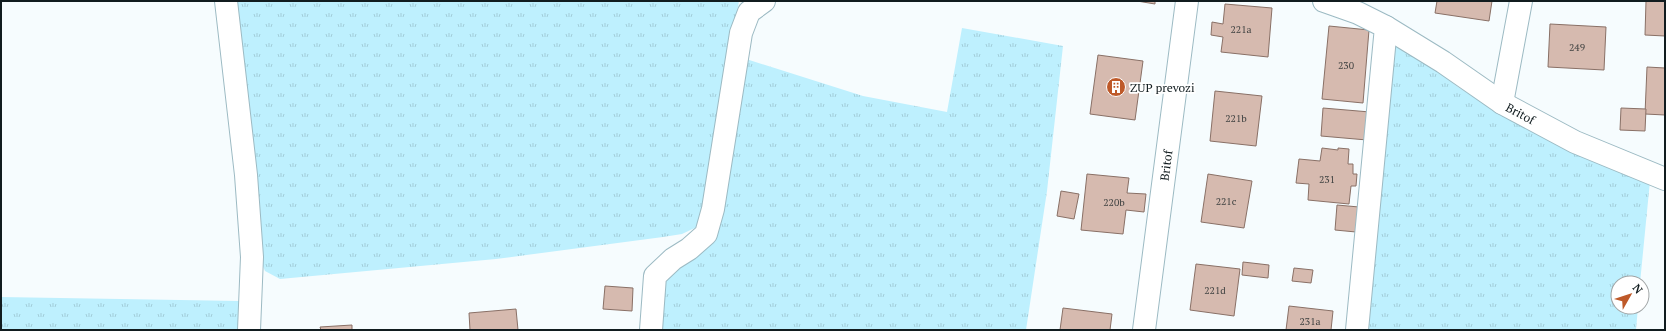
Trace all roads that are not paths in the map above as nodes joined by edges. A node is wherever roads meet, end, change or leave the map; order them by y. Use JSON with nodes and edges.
{"nodes":[{"id":1,"x":226,"y":1,"type":"edge"},
{"id":2,"x":764,"y":1,"type":"edge"},
{"id":3,"x":1187,"y":1,"type":"edge"},
{"id":4,"x":1324,"y":1,"type":"edge"},
{"id":5,"x":1521,"y":1,"type":"edge"},
{"id":6,"x":1386,"y":27,"type":"junction"},
{"id":7,"x":1502,"y":103,"type":"junction"},
{"id":8,"x":1665,"y":179,"type":"edge"},
{"id":9,"x":249,"y":330,"type":"edge"},
{"id":10,"x":651,"y":330,"type":"edge"},
{"id":11,"x":1144,"y":330,"type":"edge"},
{"id":12,"x":1357,"y":330,"type":"edge"}],
"edges":[{"from":1,"to":9,"type":"street"},
{"from":2,"to":10,"type":"street"},
{"from":3,"to":11,"type":"street","name":"Britof"},
{"from":4,"to":6,"type":"street","name":"Britof"},
{"from":5,"to":7,"type":"street"},
{"from":6,"to":7,"type":"street","name":"Britof"},
{"from":6,"to":12,"type":"street"},
{"from":7,"to":8,"type":"street","name":"Britof"}]}
